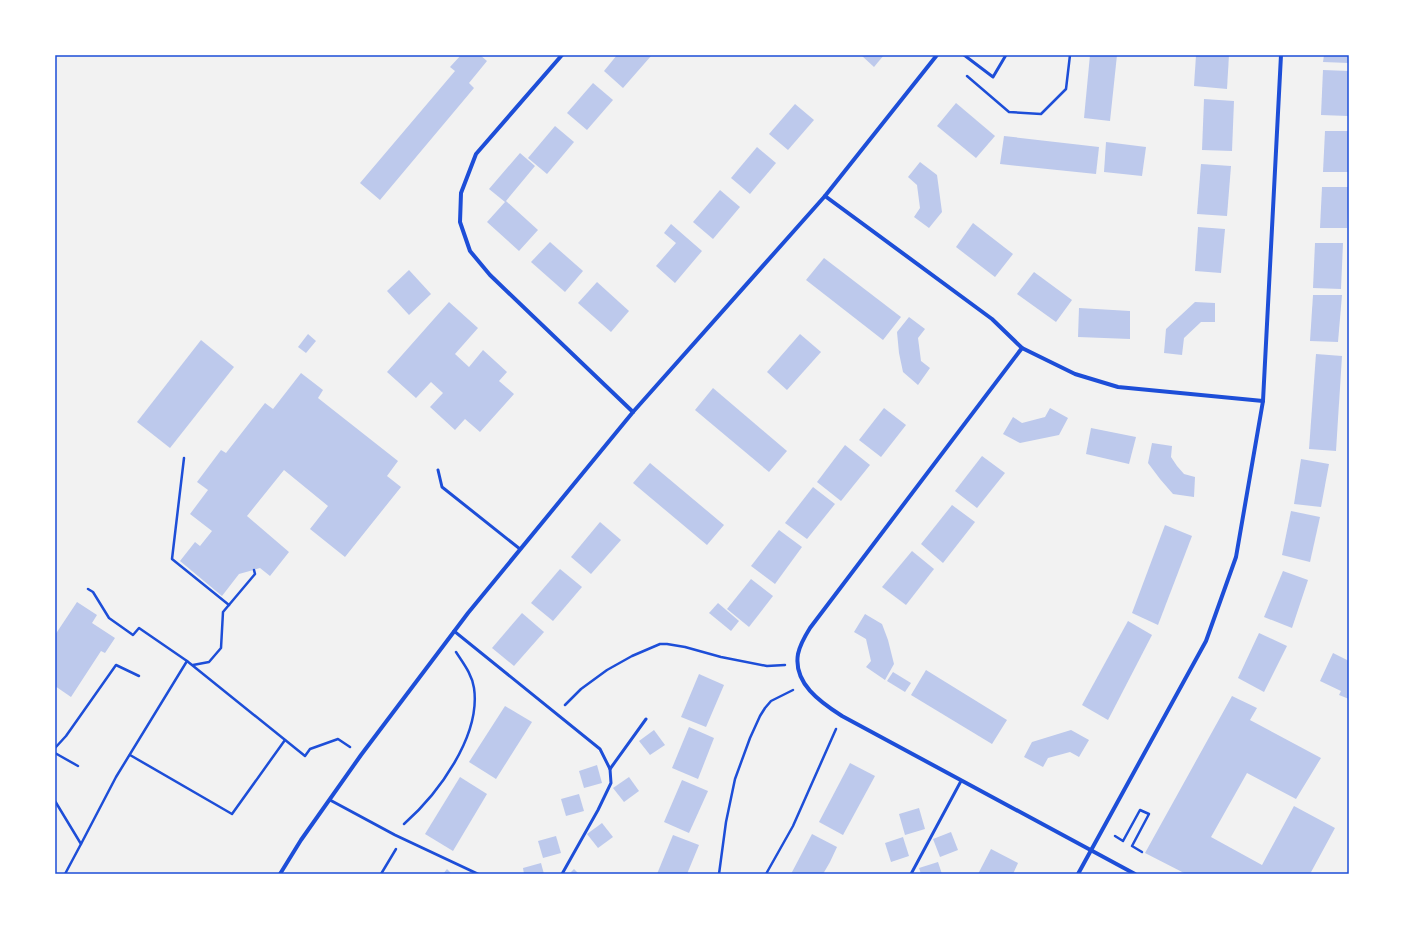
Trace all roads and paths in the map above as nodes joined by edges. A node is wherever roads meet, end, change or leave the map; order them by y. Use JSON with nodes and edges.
{"nodes":[{"id":1,"x":562,"y":55,"type":"edge"},
{"id":2,"x":937,"y":55,"type":"edge"},
{"id":3,"x":964,"y":55,"type":"edge"},
{"id":4,"x":1006,"y":55,"type":"edge"},
{"id":5,"x":1070,"y":55,"type":"edge"},
{"id":6,"x":1281,"y":55,"type":"edge"},
{"id":7,"x":966,"y":76,"type":"dead end"},
{"id":8,"x":825,"y":196,"type":"junction"},
{"id":9,"x":1022,"y":348,"type":"junction"},
{"id":10,"x":1263,"y":401,"type":"junction"},
{"id":11,"x":633,"y":412,"type":"junction"},
{"id":12,"x":184,"y":458,"type":"dead end"},
{"id":13,"x":438,"y":470,"type":"dead end"},
{"id":14,"x":520,"y":549,"type":"junction"},
{"id":15,"x":254,"y":570,"type":"dead end"},
{"id":16,"x":88,"y":589,"type":"dead end"},
{"id":17,"x":229,"y":605,"type":"junction"},
{"id":18,"x":454,"y":631,"type":"junction"},
{"id":19,"x":448,"y":640,"type":"junction"},
{"id":20,"x":188,"y":661,"type":"junction"},
{"id":21,"x":797,"y":664,"type":"junction"},
{"id":22,"x":193,"y":665,"type":"junction"},
{"id":23,"x":139,"y":676,"type":"dead end"},
{"id":24,"x":805,"y":684,"type":"junction"},
{"id":25,"x":557,"y":714,"type":"junction"},
{"id":26,"x":842,"y":716,"type":"junction"},
{"id":27,"x":646,"y":719,"type":"dead end"},
{"id":28,"x":285,"y":740,"type":"junction"},
{"id":29,"x":55,"y":748,"type":"edge"},
{"id":30,"x":55,"y":753,"type":"edge"},
{"id":31,"x":130,"y":755,"type":"junction"},
{"id":32,"x":361,"y":755,"type":"junction"},
{"id":33,"x":78,"y":766,"type":"dead end"},
{"id":34,"x":610,"y":769,"type":"junction"},
{"id":35,"x":961,"y":781,"type":"junction"},
{"id":36,"x":330,"y":800,"type":"junction"},
{"id":37,"x":55,"y":801,"type":"edge"},
{"id":38,"x":1102,"y":829,"type":"junction"},
{"id":39,"x":391,"y":833,"type":"junction"},
{"id":40,"x":402,"y":838,"type":"junction"},
{"id":41,"x":81,"y":844,"type":"junction"},
{"id":42,"x":1090,"y":850,"type":"junction"},
{"id":43,"x":1142,"y":852,"type":"dead end"},
{"id":44,"x":65,"y":874,"type":"edge"},
{"id":45,"x":280,"y":874,"type":"edge"},
{"id":46,"x":381,"y":874,"type":"edge"},
{"id":47,"x":478,"y":874,"type":"edge"},
{"id":48,"x":562,"y":874,"type":"edge"},
{"id":49,"x":718,"y":874,"type":"edge"},
{"id":50,"x":766,"y":874,"type":"edge"},
{"id":51,"x":911,"y":874,"type":"edge"},
{"id":52,"x":1078,"y":874,"type":"edge"},
{"id":53,"x":1135,"y":874,"type":"edge"}],
"edges":[{"from":1,"to":11,"type":"street"},
{"from":2,"to":8,"type":"street"},
{"from":3,"to":4,"type":"lane"},
{"from":5,"to":7,"type":"path"},
{"from":6,"to":10,"type":"street"},
{"from":8,"to":9,"type":"street"},
{"from":8,"to":11,"type":"street"},
{"from":9,"to":10,"type":"street"},
{"from":9,"to":21,"type":"street"},
{"from":10,"to":38,"type":"street"},
{"from":11,"to":14,"type":"street"},
{"from":12,"to":17,"type":"path"},
{"from":13,"to":14,"type":"lane"},
{"from":14,"to":18,"type":"street"},
{"from":15,"to":17,"type":"path"},
{"from":16,"to":20,"type":"path"},
{"from":17,"to":22,"type":"path"},
{"from":18,"to":19,"type":"street"},
{"from":18,"to":25,"type":"lane"},
{"from":19,"to":32,"type":"street"},
{"from":19,"to":39,"type":"path"},
{"from":20,"to":22,"type":"path"},
{"from":20,"to":31,"type":"path"},
{"from":21,"to":24,"type":"street"},
{"from":21,"to":25,"type":"path"},
{"from":22,"to":28,"type":"path"},
{"from":23,"to":29,"type":"path"},
{"from":24,"to":26,"type":"street"},
{"from":24,"to":49,"type":"path"},
{"from":25,"to":34,"type":"lane"},
{"from":26,"to":35,"type":"street"},
{"from":26,"to":50,"type":"path"},
{"from":27,"to":34,"type":"lane"},
{"from":28,"to":31,"type":"path"},
{"from":28,"to":32,"type":"path"},
{"from":30,"to":33,"type":"path"},
{"from":31,"to":41,"type":"path"},
{"from":32,"to":36,"type":"street"},
{"from":34,"to":48,"type":"lane"},
{"from":35,"to":42,"type":"street"},
{"from":35,"to":51,"type":"lane"},
{"from":36,"to":39,"type":"lane"},
{"from":36,"to":45,"type":"street"},
{"from":37,"to":41,"type":"path"},
{"from":38,"to":42,"type":"street"},
{"from":38,"to":43,"type":"path"},
{"from":39,"to":40,"type":"lane"},
{"from":40,"to":46,"type":"path"},
{"from":40,"to":47,"type":"lane"},
{"from":41,"to":44,"type":"path"},
{"from":42,"to":52,"type":"street"},
{"from":42,"to":53,"type":"street"}]}
